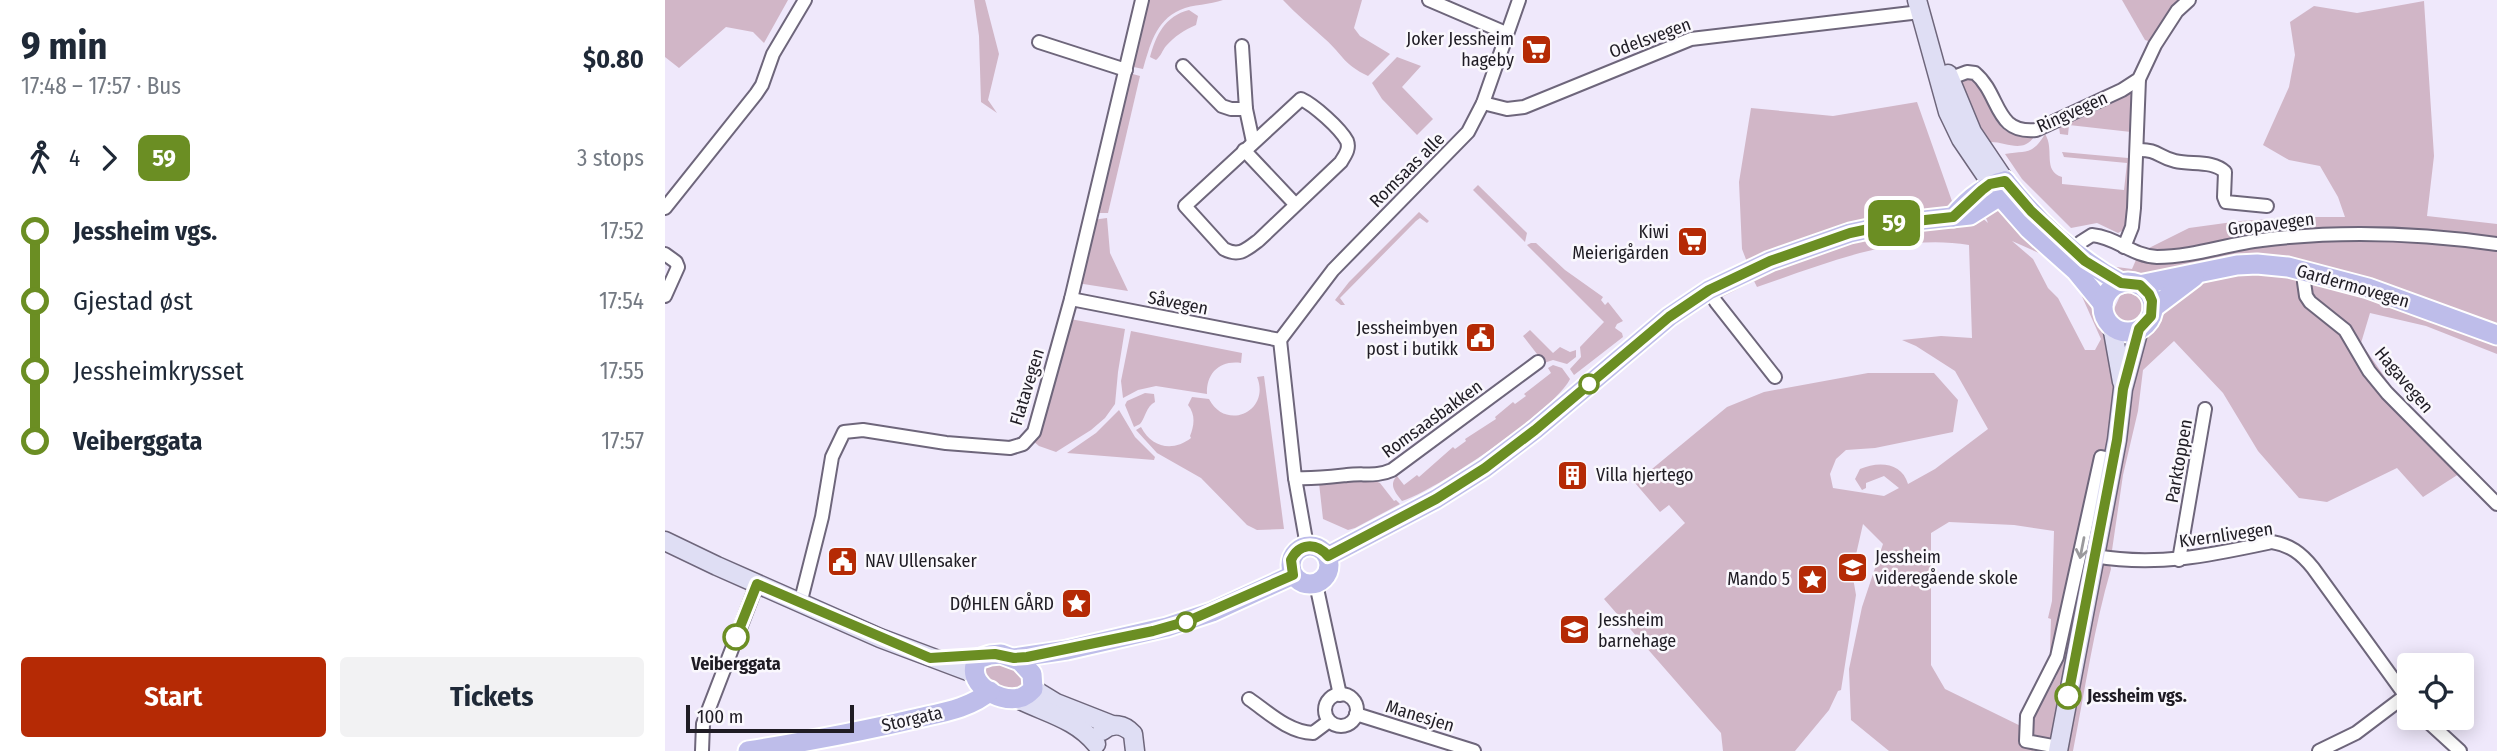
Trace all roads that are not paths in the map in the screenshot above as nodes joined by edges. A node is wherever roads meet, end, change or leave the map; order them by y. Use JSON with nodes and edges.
{"nodes":[{"id":1,"x":805,"y":0,"type":"edge"},
{"id":2,"x":1142,"y":0,"type":"edge"},
{"id":3,"x":1429,"y":0,"type":"edge"},
{"id":4,"x":1519,"y":0,"type":"edge"},
{"id":5,"x":2189,"y":0,"type":"edge"},
{"id":6,"x":1921,"y":4,"type":"edge"},
{"id":7,"x":1452,"y":5,"type":"edge"},
{"id":8,"x":1506,"y":33,"type":"junction"},
{"id":9,"x":1039,"y":42,"type":"dead end"},
{"id":10,"x":1242,"y":46,"type":"dead end"},
{"id":11,"x":1184,"y":66,"type":"dead end"},
{"id":12,"x":1126,"y":70,"type":"junction"},
{"id":13,"x":2139,"y":79,"type":"junction"},
{"id":14,"x":1945,"y":81,"type":"junction"},
{"id":15,"x":1483,"y":103,"type":"junction"},
{"id":16,"x":1246,"y":109,"type":"junction"},
{"id":17,"x":1248,"y":146,"type":"junction"},
{"id":18,"x":2137,"y":150,"type":"junction"},
{"id":19,"x":1998,"y":187,"type":"junction"},
{"id":20,"x":1295,"y":204,"type":"junction"},
{"id":21,"x":2267,"y":206,"type":"dead end"},
{"id":22,"x":665,"y":208,"type":"edge"},
{"id":23,"x":2497,"y":244,"type":"edge"},
{"id":24,"x":2124,"y":247,"type":"junction"},
{"id":25,"x":665,"y":254,"type":"edge"},
{"id":26,"x":2068,"y":255,"type":"junction"},
{"id":27,"x":2203,"y":271,"type":"junction"},
{"id":28,"x":2307,"y":271,"type":"junction"},
{"id":29,"x":2130,"y":284,"type":"junction"},
{"id":30,"x":1709,"y":290,"type":"junction"},
{"id":31,"x":665,"y":296,"type":"edge"},
{"id":32,"x":1071,"y":299,"type":"junction"},
{"id":33,"x":2103,"y":304,"type":"junction"},
{"id":34,"x":2153,"y":308,"type":"junction"},
{"id":35,"x":2112,"y":326,"type":"junction"},
{"id":36,"x":2139,"y":329,"type":"junction"},
{"id":37,"x":2497,"y":335,"type":"edge"},
{"id":38,"x":1280,"y":340,"type":"junction"},
{"id":39,"x":1538,"y":362,"type":"dead end"},
{"id":40,"x":1775,"y":377,"type":"dead end"},
{"id":41,"x":2123,"y":389,"type":"junction"},
{"id":42,"x":2205,"y":409,"type":"dead end"},
{"id":43,"x":2107,"y":459,"type":"junction"},
{"id":44,"x":1295,"y":478,"type":"junction"},
{"id":45,"x":2497,"y":504,"type":"edge"},
{"id":46,"x":665,"y":541,"type":"edge"},
{"id":47,"x":1307,"y":546,"type":"junction"},
{"id":48,"x":1328,"y":556,"type":"junction"},
{"id":49,"x":2095,"y":556,"type":"junction"},
{"id":50,"x":2179,"y":560,"type":"junction"},
{"id":51,"x":1293,"y":575,"type":"junction"},
{"id":52,"x":757,"y":584,"type":"junction"},
{"id":53,"x":1316,"y":584,"type":"junction"},
{"id":54,"x":800,"y":604,"type":"junction"},
{"id":55,"x":1067,"y":650,"type":"junction"},
{"id":56,"x":984,"y":656,"type":"junction"},
{"id":57,"x":930,"y":658,"type":"junction"},
{"id":58,"x":1014,"y":658,"type":"junction"},
{"id":59,"x":973,"y":673,"type":"junction"},
{"id":60,"x":2397,"y":685,"type":"edge"},
{"id":61,"x":1028,"y":687,"type":"junction"},
{"id":62,"x":990,"y":691,"type":"junction"},
{"id":63,"x":1340,"y":695,"type":"junction"},
{"id":64,"x":1249,"y":699,"type":"dead end"},
{"id":65,"x":2397,"y":706,"type":"edge"},
{"id":66,"x":1356,"y":715,"type":"junction"},
{"id":67,"x":1329,"y":721,"type":"junction"},
{"id":68,"x":1112,"y":725,"type":"junction"},
{"id":69,"x":2437,"y":730,"type":"edge"},
{"id":70,"x":1135,"y":746,"type":"edge"},
{"id":71,"x":1097,"y":749,"type":"edge"},
{"id":72,"x":2058,"y":749,"type":"edge"},
{"id":73,"x":702,"y":751,"type":"edge"},
{"id":74,"x":748,"y":751,"type":"edge"},
{"id":75,"x":1153,"y":751,"type":"edge"},
{"id":76,"x":1474,"y":751,"type":"edge"},
{"id":77,"x":2319,"y":751,"type":"edge"},
{"id":78,"x":2460,"y":751,"type":"edge"}],
"edges":[{"from":1,"to":22,"type":"street"},
{"from":2,"to":12,"type":"street","name":"Flatavegen"},
{"from":3,"to":7,"type":"street"},
{"from":4,"to":8,"type":"street","name":"Romsaas alle"},
{"from":5,"to":13,"type":"street"},
{"from":6,"to":14,"type":"main road"},
{"from":6,"to":15,"type":"street","name":"Odelsvegen"},
{"from":7,"to":8,"type":"street"},
{"from":8,"to":15,"type":"street","name":"Romsaas alle"},
{"from":9,"to":12,"type":"street"},
{"from":10,"to":16,"type":"street"},
{"from":11,"to":16,"type":"street"},
{"from":12,"to":32,"type":"street","name":"Flatavegen"},
{"from":13,"to":14,"type":"street","name":"Ringvegen"},
{"from":13,"to":18,"type":"street"},
{"from":14,"to":19,"type":"main road"},
{"from":15,"to":38,"type":"street","name":"Romsaas alle"},
{"from":16,"to":17,"type":"street"},
{"from":17,"to":20,"type":"street"},
{"from":17,"to":20,"type":"street"},
{"from":17,"to":20,"type":"street"},
{"from":18,"to":21,"type":"street"},
{"from":18,"to":24,"type":"street"},
{"from":19,"to":26,"type":"main road"},
{"from":19,"to":30,"type":"main road"},
{"from":23,"to":24,"type":"street","name":"Gropavegen"},
{"from":24,"to":26,"type":"street","name":"Gropavegen"},
{"from":25,"to":31,"type":"street"},
{"from":26,"to":29,"type":"main road"},
{"from":26,"to":33,"type":"main road"},
{"from":27,"to":28,"type":"main road","name":"Gardermovegen"},
{"from":27,"to":29,"type":"main road","name":"Gardermovegen"},
{"from":27,"to":34,"type":"main road","name":"Gardermovegen"},
{"from":28,"to":37,"type":"main road","name":"Gardermovegen"},
{"from":28,"to":45,"type":"street","name":"Hagavegen"},
{"from":29,"to":33,"type":"main road"},
{"from":29,"to":34,"type":"main road"},
{"from":30,"to":40,"type":"street"},
{"from":30,"to":48,"type":"main road"},
{"from":32,"to":38,"type":"street","name":"Såvegen"},
{"from":32,"to":54,"type":"street","name":"Flatavegen"},
{"from":33,"to":35,"type":"main road"},
{"from":34,"to":36,"type":"main road","name":"Gardermovegen"},
{"from":35,"to":36,"type":"main road"},
{"from":35,"to":41,"type":"main road"},
{"from":36,"to":41,"type":"main road"},
{"from":38,"to":44,"type":"street"},
{"from":39,"to":44,"type":"street","name":"Romsaasbakken"},
{"from":41,"to":43,"type":"main road"},
{"from":42,"to":50,"type":"street","name":"Parktoppen"},
{"from":43,"to":49,"type":"main road"},
{"from":43,"to":72,"type":"street","one_way":true},
{"from":44,"to":47,"type":"street"},
{"from":46,"to":52,"type":"main road"},
{"from":47,"to":48,"type":"main road"},
{"from":47,"to":51,"type":"main road"},
{"from":48,"to":53,"type":"main road"},
{"from":49,"to":50,"type":"street","name":"Kvernlivegen"},
{"from":49,"to":72,"type":"main road"},
{"from":50,"to":60,"type":"street","name":"Kvernlivegen"},
{"from":51,"to":53,"type":"main road"},
{"from":51,"to":55,"type":"main road"},
{"from":52,"to":54,"type":"main road"},
{"from":52,"to":73,"type":"street"},
{"from":53,"to":63,"type":"street"},
{"from":54,"to":57,"type":"main road"},
{"from":55,"to":58,"type":"main road"},
{"from":55,"to":61,"type":"main road"},
{"from":56,"to":57,"type":"main road"},
{"from":56,"to":58,"type":"main road"},
{"from":56,"to":59,"type":"main road"},
{"from":57,"to":59,"type":"main road"},
{"from":58,"to":61,"type":"main road"},
{"from":59,"to":62,"type":"main road"},
{"from":61,"to":62,"type":"main road"},
{"from":61,"to":68,"type":"main road"},
{"from":61,"to":71,"type":"main road"},
{"from":62,"to":74,"type":"main road","name":"Storgata"},
{"from":63,"to":66,"type":"street"},
{"from":63,"to":67,"type":"street"},
{"from":64,"to":67,"type":"street"},
{"from":65,"to":77,"type":"street"},
{"from":66,"to":67,"type":"street"},
{"from":66,"to":76,"type":"street","name":"Manesjen"},
{"from":68,"to":70,"type":"main road"},
{"from":68,"to":71,"type":"main road"},
{"from":69,"to":78,"type":"street"},
{"from":70,"to":75,"type":"main road"}]}
